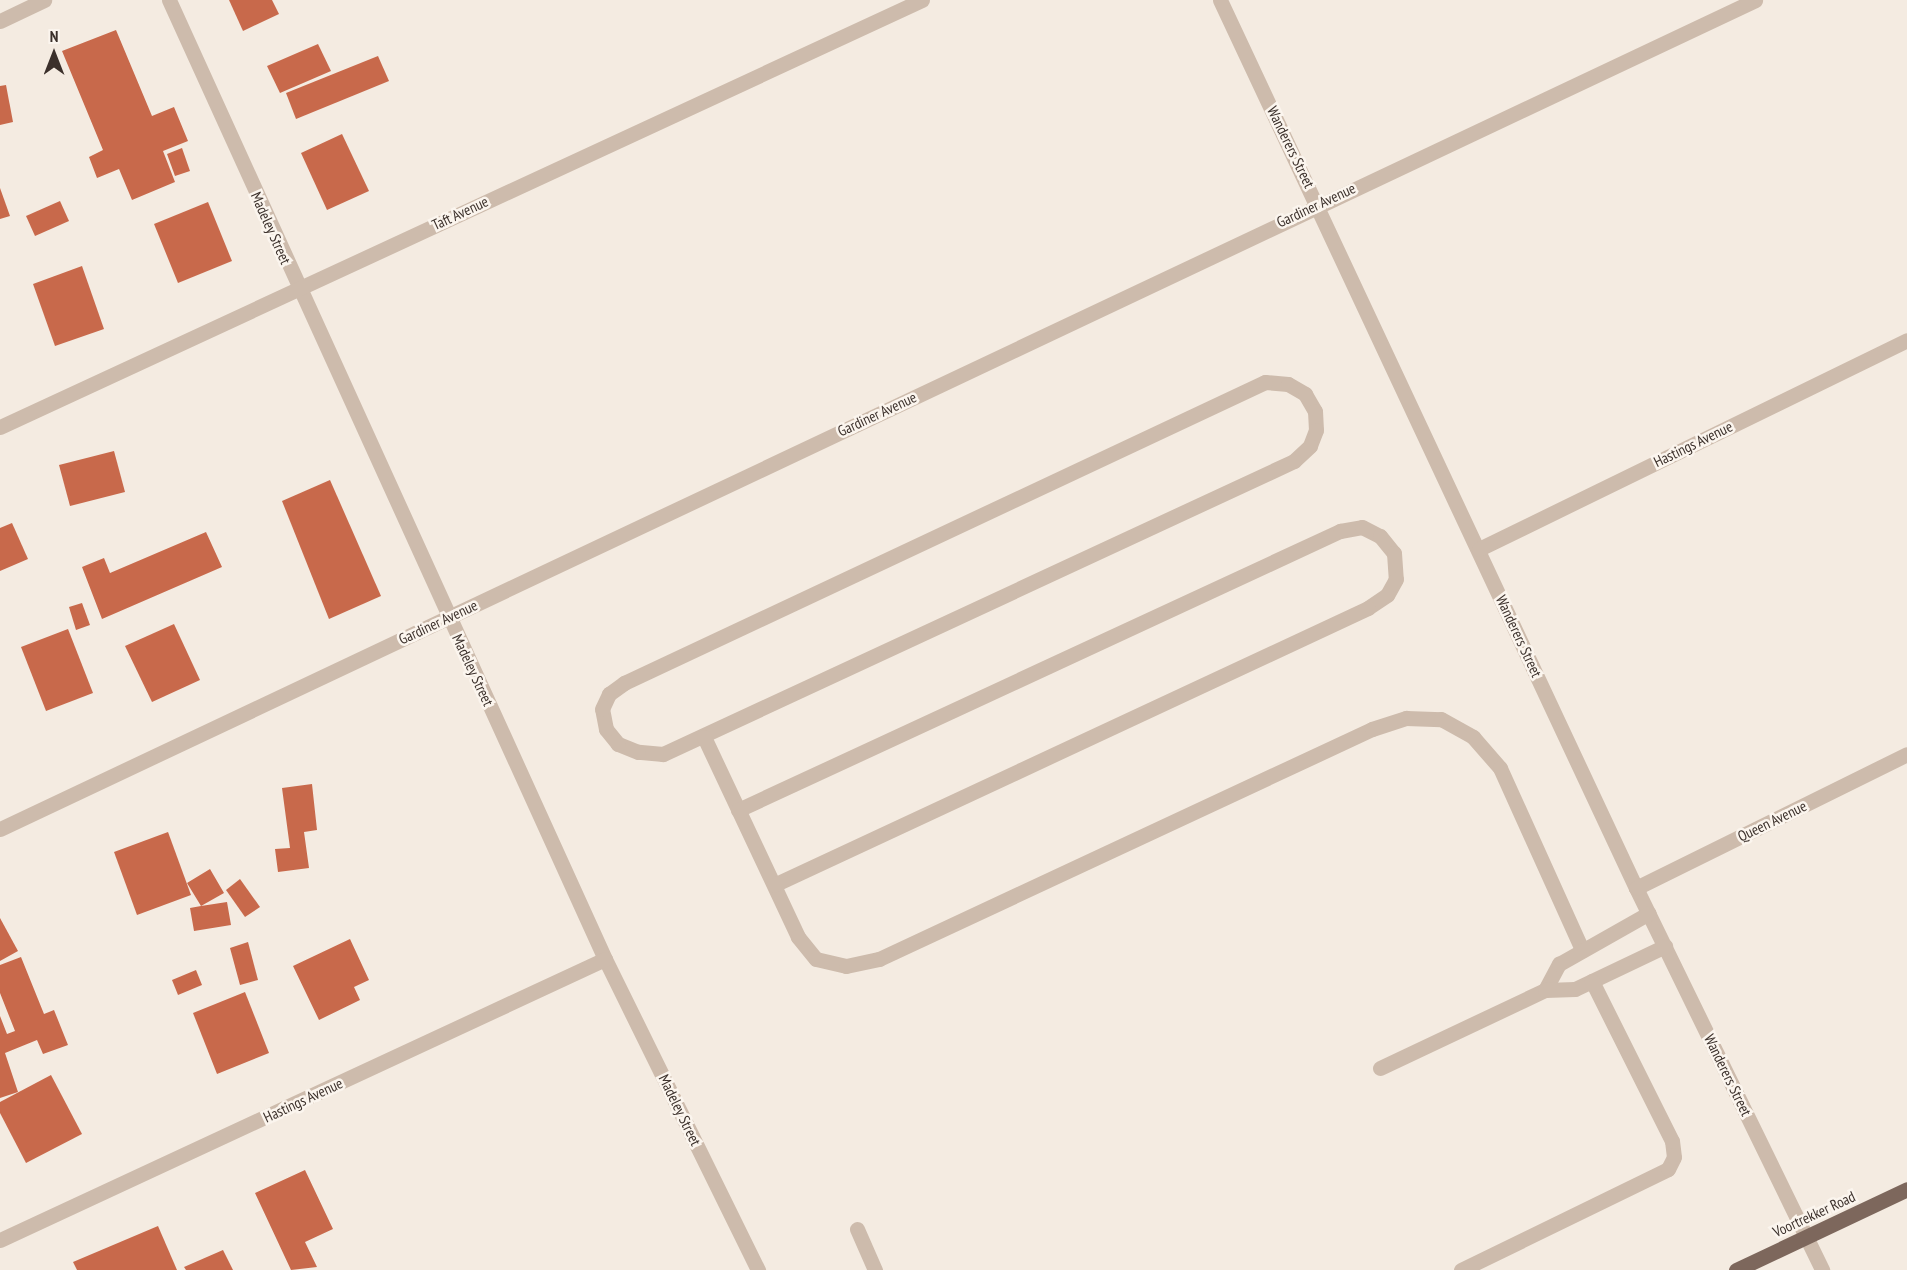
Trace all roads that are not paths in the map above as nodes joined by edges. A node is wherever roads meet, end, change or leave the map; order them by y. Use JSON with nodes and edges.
{"nodes":[{"id":1,"x":44,"y":0,"type":"edge"},
{"id":2,"x":169,"y":0,"type":"edge"},
{"id":3,"x":922,"y":0,"type":"edge"},
{"id":4,"x":1220,"y":0,"type":"edge"},
{"id":5,"x":1755,"y":0,"type":"edge"},
{"id":6,"x":0,"y":21,"type":"edge"},
{"id":7,"x":1318,"y":203,"type":"junction"},
{"id":8,"x":297,"y":288,"type":"junction"},
{"id":9,"x":1907,"y":340,"type":"edge"},
{"id":10,"x":0,"y":428,"type":"edge"},
{"id":11,"x":1479,"y":549,"type":"junction"},
{"id":12,"x":449,"y":618,"type":"junction"},
{"id":13,"x":704,"y":737,"type":"junction"},
{"id":14,"x":1907,"y":754,"type":"edge"},
{"id":15,"x":738,"y":810,"type":"junction"},
{"id":16,"x":0,"y":829,"type":"edge"},
{"id":17,"x":774,"y":885,"type":"junction"},
{"id":18,"x":1636,"y":888,"type":"junction"},
{"id":19,"x":1649,"y":913,"type":"junction"},
{"id":20,"x":1665,"y":946,"type":"junction"},
{"id":21,"x":1582,"y":950,"type":"junction"},
{"id":22,"x":605,"y":959,"type":"junction"},
{"id":23,"x":1592,"y":981,"type":"junction"},
{"id":24,"x":1545,"y":990,"type":"junction"},
{"id":25,"x":1380,"y":1068,"type":"dead end"},
{"id":26,"x":1907,"y":1189,"type":"edge"},
{"id":27,"x":857,"y":1229,"type":"dead end"},
{"id":28,"x":1807,"y":1237,"type":"junction"},
{"id":29,"x":0,"y":1240,"type":"edge"},
{"id":30,"x":758,"y":1270,"type":"edge"},
{"id":31,"x":875,"y":1270,"type":"edge"},
{"id":32,"x":1461,"y":1270,"type":"edge"},
{"id":33,"x":1736,"y":1270,"type":"edge"},
{"id":34,"x":1822,"y":1270,"type":"edge"}],
"edges":[{"from":1,"to":6,"type":"street"},
{"from":2,"to":8,"type":"street","name":"Madeley Street"},
{"from":3,"to":8,"type":"street","name":"Taft Avenue"},
{"from":4,"to":7,"type":"street","name":"Wanderers Street"},
{"from":5,"to":7,"type":"street","name":"Gardiner Avenue"},
{"from":7,"to":11,"type":"street","name":"Wanderers Street"},
{"from":7,"to":12,"type":"street","name":"Gardiner Avenue"},
{"from":8,"to":10,"type":"street","name":"Taft Avenue"},
{"from":8,"to":12,"type":"street","name":"Madeley Street"},
{"from":9,"to":11,"type":"street","name":"Hastings Avenue"},
{"from":11,"to":18,"type":"street","name":"Wanderers Street"},
{"from":12,"to":16,"type":"street","name":"Gardiner Avenue"},
{"from":12,"to":22,"type":"street","name":"Madeley Street"},
{"from":13,"to":13,"type":"street"},
{"from":13,"to":15,"type":"street"},
{"from":14,"to":18,"type":"street","name":"Queen Avenue"},
{"from":15,"to":17,"type":"street"},
{"from":15,"to":17,"type":"street"},
{"from":17,"to":21,"type":"street"},
{"from":18,"to":19,"type":"street","name":"Wanderers Street"},
{"from":19,"to":20,"type":"street","name":"Wanderers Street"},
{"from":19,"to":21,"type":"street"},
{"from":20,"to":23,"type":"street"},
{"from":20,"to":28,"type":"street","name":"Wanderers Street"},
{"from":21,"to":24,"type":"street"},
{"from":22,"to":29,"type":"street","name":"Hastings Avenue"},
{"from":22,"to":30,"type":"street","name":"Madeley Street"},
{"from":23,"to":24,"type":"street"},
{"from":23,"to":32,"type":"street"},
{"from":24,"to":25,"type":"street"},
{"from":26,"to":28,"type":"main road","name":"Voortrekker Road"},
{"from":27,"to":31,"type":"street"},
{"from":28,"to":33,"type":"main road","name":"Voortrekker Road"},
{"from":28,"to":34,"type":"street","name":"Wanderers Street"}]}
